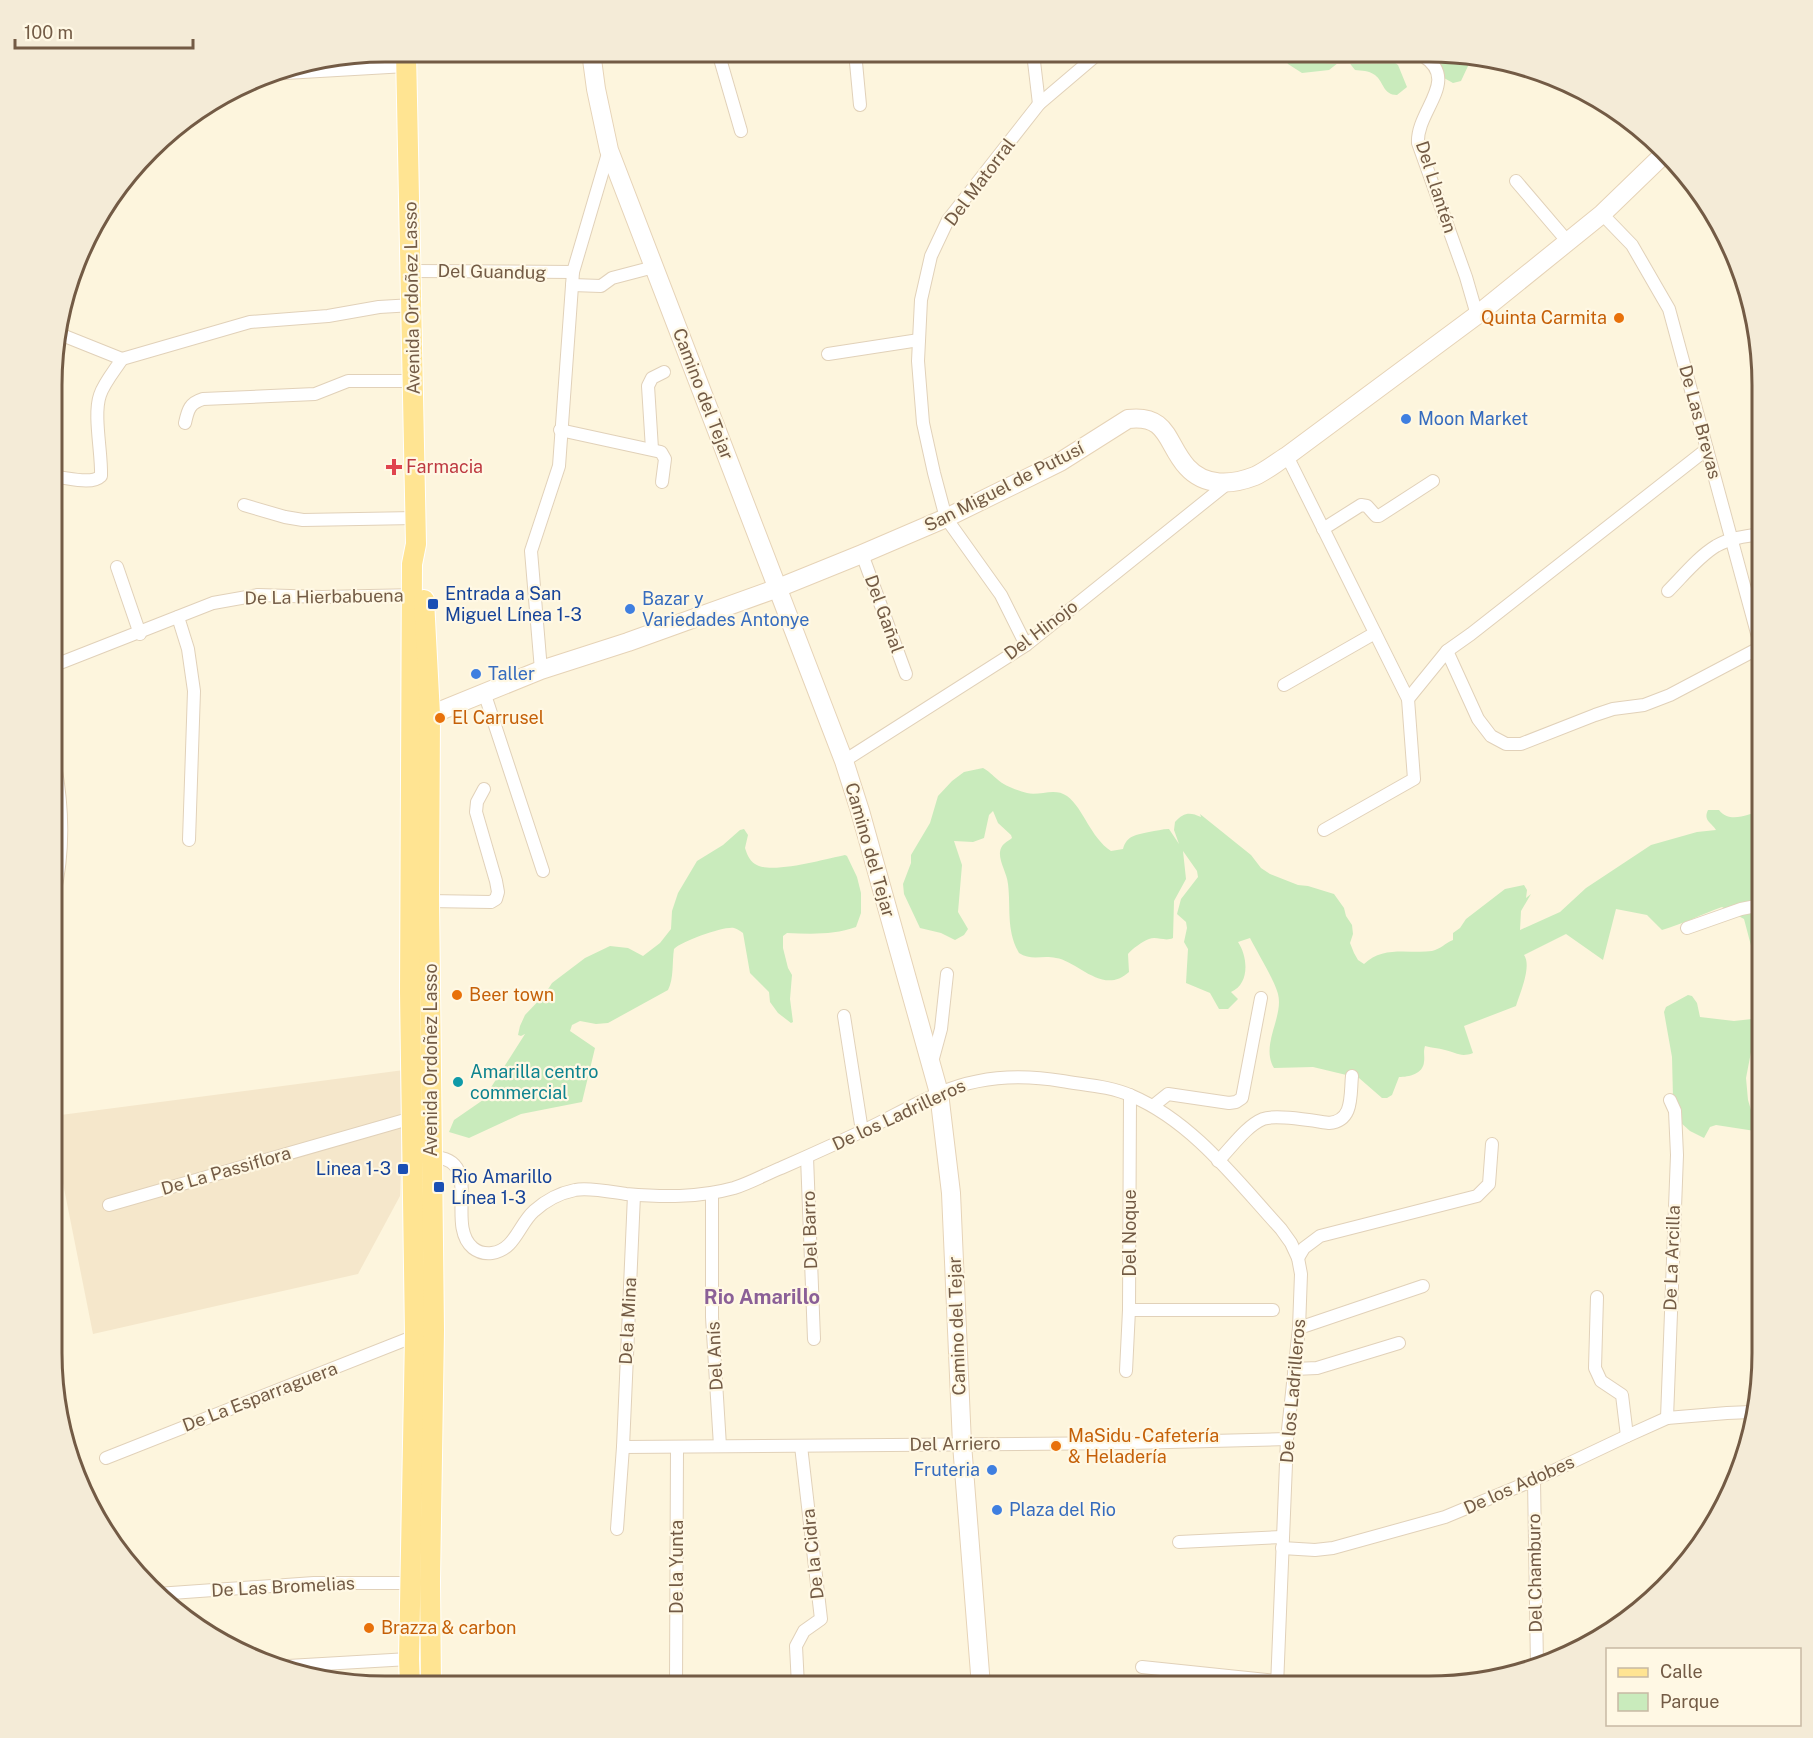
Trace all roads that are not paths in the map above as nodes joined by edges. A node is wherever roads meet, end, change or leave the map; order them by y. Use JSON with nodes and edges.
{"nodes":[{"id":1,"x":372,"y":62,"type":"edge"},
{"id":2,"x":406,"y":62,"type":"edge"},
{"id":3,"x":592,"y":62,"type":"edge"},
{"id":4,"x":721,"y":62,"type":"edge"},
{"id":5,"x":856,"y":62,"type":"edge"},
{"id":6,"x":1034,"y":62,"type":"edge"},
{"id":7,"x":1089,"y":62,"type":"edge"},
{"id":8,"x":1433,"y":62,"type":"edge"},
{"id":9,"x":323,"y":68,"type":"edge"},
{"id":10,"x":1040,"y":104,"type":"junction"},
{"id":11,"x":860,"y":105,"type":"dead end"},
{"id":12,"x":741,"y":131,"type":"dead end"},
{"id":13,"x":609,"y":150,"type":"junction"},
{"id":14,"x":1659,"y":159,"type":"edge"},
{"id":15,"x":1516,"y":181,"type":"dead end"},
{"id":16,"x":1602,"y":214,"type":"junction"},
{"id":17,"x":1568,"y":242,"type":"junction"},
{"id":18,"x":654,"y":267,"type":"junction"},
{"id":19,"x":412,"y":271,"type":"junction"},
{"id":20,"x":572,"y":279,"type":"junction"},
{"id":21,"x":413,"y":305,"type":"junction"},
{"id":22,"x":1477,"y":315,"type":"junction"},
{"id":23,"x":65,"y":336,"type":"edge"},
{"id":24,"x":919,"y":340,"type":"junction"},
{"id":25,"x":828,"y":354,"type":"dead end"},
{"id":26,"x":122,"y":359,"type":"junction"},
{"id":27,"x":664,"y":372,"type":"dead end"},
{"id":28,"x":414,"y":381,"type":"junction"},
{"id":29,"x":185,"y":423,"type":"dead end"},
{"id":30,"x":560,"y":430,"type":"junction"},
{"id":31,"x":652,"y":449,"type":"junction"},
{"id":32,"x":1707,"y":449,"type":"junction"},
{"id":33,"x":1287,"y":456,"type":"junction"},
{"id":34,"x":61,"y":477,"type":"edge"},
{"id":35,"x":1433,"y":481,"type":"dead end"},
{"id":36,"x":662,"y":482,"type":"dead end"},
{"id":37,"x":1227,"y":483,"type":"junction"},
{"id":38,"x":244,"y":505,"type":"dead end"},
{"id":39,"x":415,"y":518,"type":"junction"},
{"id":40,"x":946,"y":518,"type":"junction"},
{"id":41,"x":1323,"y":529,"type":"junction"},
{"id":42,"x":1752,"y":536,"type":"edge"},
{"id":43,"x":1732,"y":539,"type":"junction"},
{"id":44,"x":862,"y":554,"type":"junction"},
{"id":45,"x":117,"y":567,"type":"dead end"},
{"id":46,"x":778,"y":588,"type":"junction"},
{"id":47,"x":1668,"y":591,"type":"dead end"},
{"id":48,"x":418,"y":595,"type":"junction"},
{"id":49,"x":1752,"y":613,"type":"edge"},
{"id":50,"x":178,"y":617,"type":"junction"},
{"id":51,"x":1375,"y":633,"type":"junction"},
{"id":52,"x":140,"y":634,"type":"junction"},
{"id":53,"x":1026,"y":645,"type":"junction"},
{"id":54,"x":1447,"y":651,"type":"junction"},
{"id":55,"x":1752,"y":652,"type":"edge"},
{"id":56,"x":61,"y":663,"type":"edge"},
{"id":57,"x":541,"y":669,"type":"junction"},
{"id":58,"x":906,"y":674,"type":"dead end"},
{"id":59,"x":1284,"y":685,"type":"dead end"},
{"id":60,"x":484,"y":692,"type":"junction"},
{"id":61,"x":1407,"y":699,"type":"junction"},
{"id":62,"x":420,"y":716,"type":"junction"},
{"id":63,"x":844,"y":760,"type":"junction"},
{"id":64,"x":484,"y":789,"type":"dead end"},
{"id":65,"x":61,"y":803,"type":"edge"},
{"id":66,"x":1324,"y":830,"type":"dead end"},
{"id":67,"x":61,"y":839,"type":"edge"},
{"id":68,"x":189,"y":840,"type":"dead end"},
{"id":69,"x":543,"y":871,"type":"dead end"},
{"id":70,"x":429,"y":901,"type":"junction"},
{"id":71,"x":1752,"y":907,"type":"edge"},
{"id":72,"x":1687,"y":928,"type":"dead end"},
{"id":73,"x":947,"y":974,"type":"dead end"},
{"id":74,"x":1261,"y":998,"type":"dead end"},
{"id":75,"x":844,"y":1016,"type":"dead end"},
{"id":76,"x":931,"y":1064,"type":"junction"},
{"id":77,"x":1352,"y":1076,"type":"dead end"},
{"id":78,"x":939,"y":1093,"type":"junction"},
{"id":79,"x":1130,"y":1095,"type":"junction"},
{"id":80,"x":1670,"y":1100,"type":"dead end"},
{"id":81,"x":1153,"y":1106,"type":"junction"},
{"id":82,"x":412,"y":1118,"type":"junction"},
{"id":83,"x":862,"y":1131,"type":"junction"},
{"id":84,"x":1492,"y":1144,"type":"dead end"},
{"id":85,"x":431,"y":1157,"type":"junction"},
{"id":86,"x":807,"y":1157,"type":"junction"},
{"id":87,"x":1218,"y":1161,"type":"junction"},
{"id":88,"x":712,"y":1193,"type":"junction"},
{"id":89,"x":634,"y":1195,"type":"junction"},
{"id":90,"x":109,"y":1205,"type":"dead end"},
{"id":91,"x":1298,"y":1258,"type":"junction"},
{"id":92,"x":1423,"y":1286,"type":"dead end"},
{"id":93,"x":1597,"y":1297,"type":"dead end"},
{"id":94,"x":1129,"y":1310,"type":"junction"},
{"id":95,"x":1273,"y":1310,"type":"dead end"},
{"id":96,"x":1299,"y":1328,"type":"junction"},
{"id":97,"x":415,"y":1336,"type":"junction"},
{"id":98,"x":814,"y":1339,"type":"dead end"},
{"id":99,"x":1399,"y":1343,"type":"dead end"},
{"id":100,"x":1294,"y":1369,"type":"junction"},
{"id":101,"x":1126,"y":1371,"type":"dead end"},
{"id":102,"x":1746,"y":1412,"type":"edge"},
{"id":103,"x":1667,"y":1418,"type":"junction"},
{"id":104,"x":1627,"y":1436,"type":"junction"},
{"id":105,"x":1287,"y":1439,"type":"junction"},
{"id":106,"x":962,"y":1444,"type":"junction"},
{"id":107,"x":720,"y":1446,"type":"junction"},
{"id":108,"x":801,"y":1446,"type":"junction"},
{"id":109,"x":622,"y":1447,"type":"junction"},
{"id":110,"x":677,"y":1448,"type":"junction"},
{"id":111,"x":106,"y":1458,"type":"dead end"},
{"id":112,"x":1534,"y":1480,"type":"junction"},
{"id":113,"x":617,"y":1529,"type":"dead end"},
{"id":114,"x":1179,"y":1542,"type":"dead end"},
{"id":115,"x":1282,"y":1542,"type":"junction"},
{"id":116,"x":410,"y":1583,"type":"junction"},
{"id":117,"x":169,"y":1593,"type":"edge"},
{"id":118,"x":1537,"y":1657,"type":"edge"},
{"id":119,"x":409,"y":1659,"type":"junction"},
{"id":120,"x":302,"y":1665,"type":"edge"},
{"id":121,"x":1142,"y":1667,"type":"dead end"},
{"id":122,"x":410,"y":1676,"type":"edge"},
{"id":123,"x":431,"y":1676,"type":"edge"},
{"id":124,"x":676,"y":1676,"type":"edge"},
{"id":125,"x":798,"y":1676,"type":"edge"},
{"id":126,"x":980,"y":1676,"type":"edge"},
{"id":127,"x":1213,"y":1676,"type":"edge"},
{"id":128,"x":1277,"y":1676,"type":"edge"}],
"edges":[{"from":1,"to":9,"type":"street"},
{"from":2,"to":19,"type":"main road","name":"Avenida Ordoñez Lasso"},
{"from":3,"to":13,"type":"street","name":"Camino del Tejar"},
{"from":4,"to":12,"type":"street"},
{"from":5,"to":11,"type":"street"},
{"from":6,"to":10,"type":"street"},
{"from":7,"to":10,"type":"street","name":"Del Matorral"},
{"from":8,"to":22,"type":"street","name":"Del Llantén"},
{"from":10,"to":24,"type":"street","name":"Del Matorral"},
{"from":13,"to":18,"type":"street","name":"Camino del Tejar"},
{"from":13,"to":20,"type":"street"},
{"from":14,"to":16,"type":"street","name":"San Miguel de Putusí"},
{"from":15,"to":17,"type":"street"},
{"from":16,"to":17,"type":"street","name":"San Miguel de Putusí"},
{"from":16,"to":32,"type":"street","name":"De Las Brevas"},
{"from":17,"to":22,"type":"street","name":"San Miguel de Putusí"},
{"from":18,"to":20,"type":"street","name":"Del Guandug"},
{"from":18,"to":46,"type":"street","name":"Camino del Tejar"},
{"from":19,"to":20,"type":"street","name":"Del Guandug"},
{"from":19,"to":21,"type":"main road","name":"Avenida Ordoñez Lasso"},
{"from":20,"to":30,"type":"street"},
{"from":21,"to":26,"type":"street"},
{"from":21,"to":28,"type":"main road","name":"Avenida Ordoñez Lasso"},
{"from":22,"to":33,"type":"street","name":"San Miguel de Putusí"},
{"from":23,"to":26,"type":"street"},
{"from":24,"to":25,"type":"street"},
{"from":24,"to":40,"type":"street","name":"Del Matorral"},
{"from":26,"to":34,"type":"street"},
{"from":27,"to":31,"type":"street"},
{"from":28,"to":29,"type":"street"},
{"from":28,"to":39,"type":"main road","name":"Avenida Ordoñez Lasso"},
{"from":30,"to":31,"type":"street"},
{"from":30,"to":57,"type":"street"},
{"from":31,"to":36,"type":"street"},
{"from":32,"to":43,"type":"street","name":"De Las Brevas"},
{"from":32,"to":54,"type":"street"},
{"from":33,"to":37,"type":"street","name":"San Miguel de Putusí"},
{"from":33,"to":41,"type":"street"},
{"from":35,"to":41,"type":"street"},
{"from":37,"to":40,"type":"street","name":"San Miguel de Putusí"},
{"from":37,"to":53,"type":"street","name":"Del Hinojo"},
{"from":38,"to":39,"type":"street"},
{"from":39,"to":48,"type":"main road","name":"Avenida Ordoñez Lasso"},
{"from":40,"to":44,"type":"street","name":"San Miguel de Putusí"},
{"from":40,"to":53,"type":"street"},
{"from":41,"to":51,"type":"street"},
{"from":42,"to":43,"type":"street"},
{"from":43,"to":47,"type":"street"},
{"from":43,"to":49,"type":"street","name":"De Las Brevas"},
{"from":44,"to":46,"type":"street","name":"San Miguel de Putusí"},
{"from":44,"to":58,"type":"street","name":"Del Gañal"},
{"from":45,"to":52,"type":"street"},
{"from":46,"to":57,"type":"street","name":"San Miguel de Putusí"},
{"from":46,"to":63,"type":"street","name":"Camino del Tejar"},
{"from":48,"to":50,"type":"street","name":"De La Hierbabuena"},
{"from":48,"to":62,"type":"main road","name":"Avenida Ordoñez Lasso"},
{"from":50,"to":52,"type":"street","name":"De La Hierbabuena"},
{"from":50,"to":68,"type":"street"},
{"from":51,"to":59,"type":"street"},
{"from":51,"to":61,"type":"street"},
{"from":52,"to":56,"type":"street","name":"De La Hierbabuena"},
{"from":53,"to":63,"type":"street","name":"Del Hinojo"},
{"from":54,"to":55,"type":"street"},
{"from":54,"to":61,"type":"street"},
{"from":57,"to":60,"type":"street","name":"San Miguel de Putusí"},
{"from":60,"to":62,"type":"street","name":"San Miguel de Putusí"},
{"from":60,"to":69,"type":"street"},
{"from":61,"to":66,"type":"street"},
{"from":62,"to":70,"type":"main road","name":"Avenida Ordoñez Lasso"},
{"from":62,"to":82,"type":"main road","name":"Avenida Ordoñez Lasso"},
{"from":63,"to":76,"type":"street","name":"Camino del Tejar"},
{"from":64,"to":70,"type":"street"},
{"from":65,"to":67,"type":"street"},
{"from":70,"to":85,"type":"main road","name":"Avenida Ordoñez Lasso"},
{"from":71,"to":72,"type":"street"},
{"from":73,"to":76,"type":"street"},
{"from":74,"to":81,"type":"street"},
{"from":75,"to":83,"type":"street"},
{"from":76,"to":78,"type":"street","name":"Camino del Tejar"},
{"from":77,"to":87,"type":"street"},
{"from":78,"to":79,"type":"street","name":"De los Ladrilleros"},
{"from":78,"to":83,"type":"street","name":"De los Ladrilleros"},
{"from":78,"to":106,"type":"street","name":"Camino del Tejar"},
{"from":79,"to":81,"type":"street","name":"De los Ladrilleros"},
{"from":79,"to":94,"type":"street","name":"Del Noque"},
{"from":80,"to":103,"type":"street","name":"De La Arcilla"},
{"from":81,"to":87,"type":"street","name":"De los Ladrilleros"},
{"from":82,"to":90,"type":"street","name":"De La Passiflora"},
{"from":82,"to":97,"type":"main road","name":"Avenida Ordoñez Lasso"},
{"from":83,"to":86,"type":"street","name":"De los Ladrilleros"},
{"from":84,"to":91,"type":"street"},
{"from":85,"to":89,"type":"street","name":"De los Ladrilleros"},
{"from":85,"to":123,"type":"main road","name":"Avenida Ordoñez Lasso"},
{"from":86,"to":88,"type":"street","name":"De los Ladrilleros"},
{"from":86,"to":98,"type":"street","name":"Del Barro"},
{"from":87,"to":91,"type":"street","name":"De los Ladrilleros"},
{"from":88,"to":89,"type":"street","name":"De los Ladrilleros"},
{"from":88,"to":107,"type":"street","name":"Del Anís"},
{"from":89,"to":109,"type":"street","name":"De la Mina"},
{"from":91,"to":96,"type":"street","name":"De los Ladrilleros"},
{"from":92,"to":96,"type":"street"},
{"from":93,"to":104,"type":"street"},
{"from":94,"to":95,"type":"street"},
{"from":94,"to":101,"type":"street","name":"Del Noque"},
{"from":96,"to":100,"type":"street","name":"De los Ladrilleros"},
{"from":97,"to":111,"type":"street","name":"De La Esparraguera"},
{"from":97,"to":116,"type":"main road","name":"Avenida Ordoñez Lasso"},
{"from":99,"to":100,"type":"street"},
{"from":100,"to":105,"type":"street","name":"De los Ladrilleros"},
{"from":102,"to":103,"type":"street","name":"De los Adobes"},
{"from":103,"to":104,"type":"street","name":"De los Adobes"},
{"from":104,"to":112,"type":"street","name":"De los Adobes"},
{"from":105,"to":106,"type":"street","name":"Del Arriero"},
{"from":105,"to":115,"type":"street","name":"De los Ladrilleros"},
{"from":106,"to":108,"type":"street","name":"Del Arriero"},
{"from":106,"to":126,"type":"street","name":"Camino del Tejar"},
{"from":107,"to":108,"type":"street","name":"Del Arriero"},
{"from":107,"to":110,"type":"street","name":"Del Arriero"},
{"from":108,"to":125,"type":"street","name":"De la Cidra"},
{"from":109,"to":110,"type":"street","name":"Del Arriero"},
{"from":109,"to":113,"type":"street","name":"De la Mina"},
{"from":110,"to":124,"type":"street","name":"De la Yunta"},
{"from":112,"to":115,"type":"street","name":"De los Adobes"},
{"from":112,"to":118,"type":"street","name":"Del Chamburo"},
{"from":114,"to":115,"type":"street","name":"De los Adobes"},
{"from":115,"to":128,"type":"street","name":"De los Ladrilleros"},
{"from":116,"to":117,"type":"street","name":"De Las Bromelias"},
{"from":116,"to":119,"type":"main road","name":"Avenida Ordoñez Lasso"},
{"from":119,"to":120,"type":"street"},
{"from":119,"to":122,"type":"main road","name":"Avenida Ordoñez Lasso"},
{"from":121,"to":127,"type":"street"}]}
